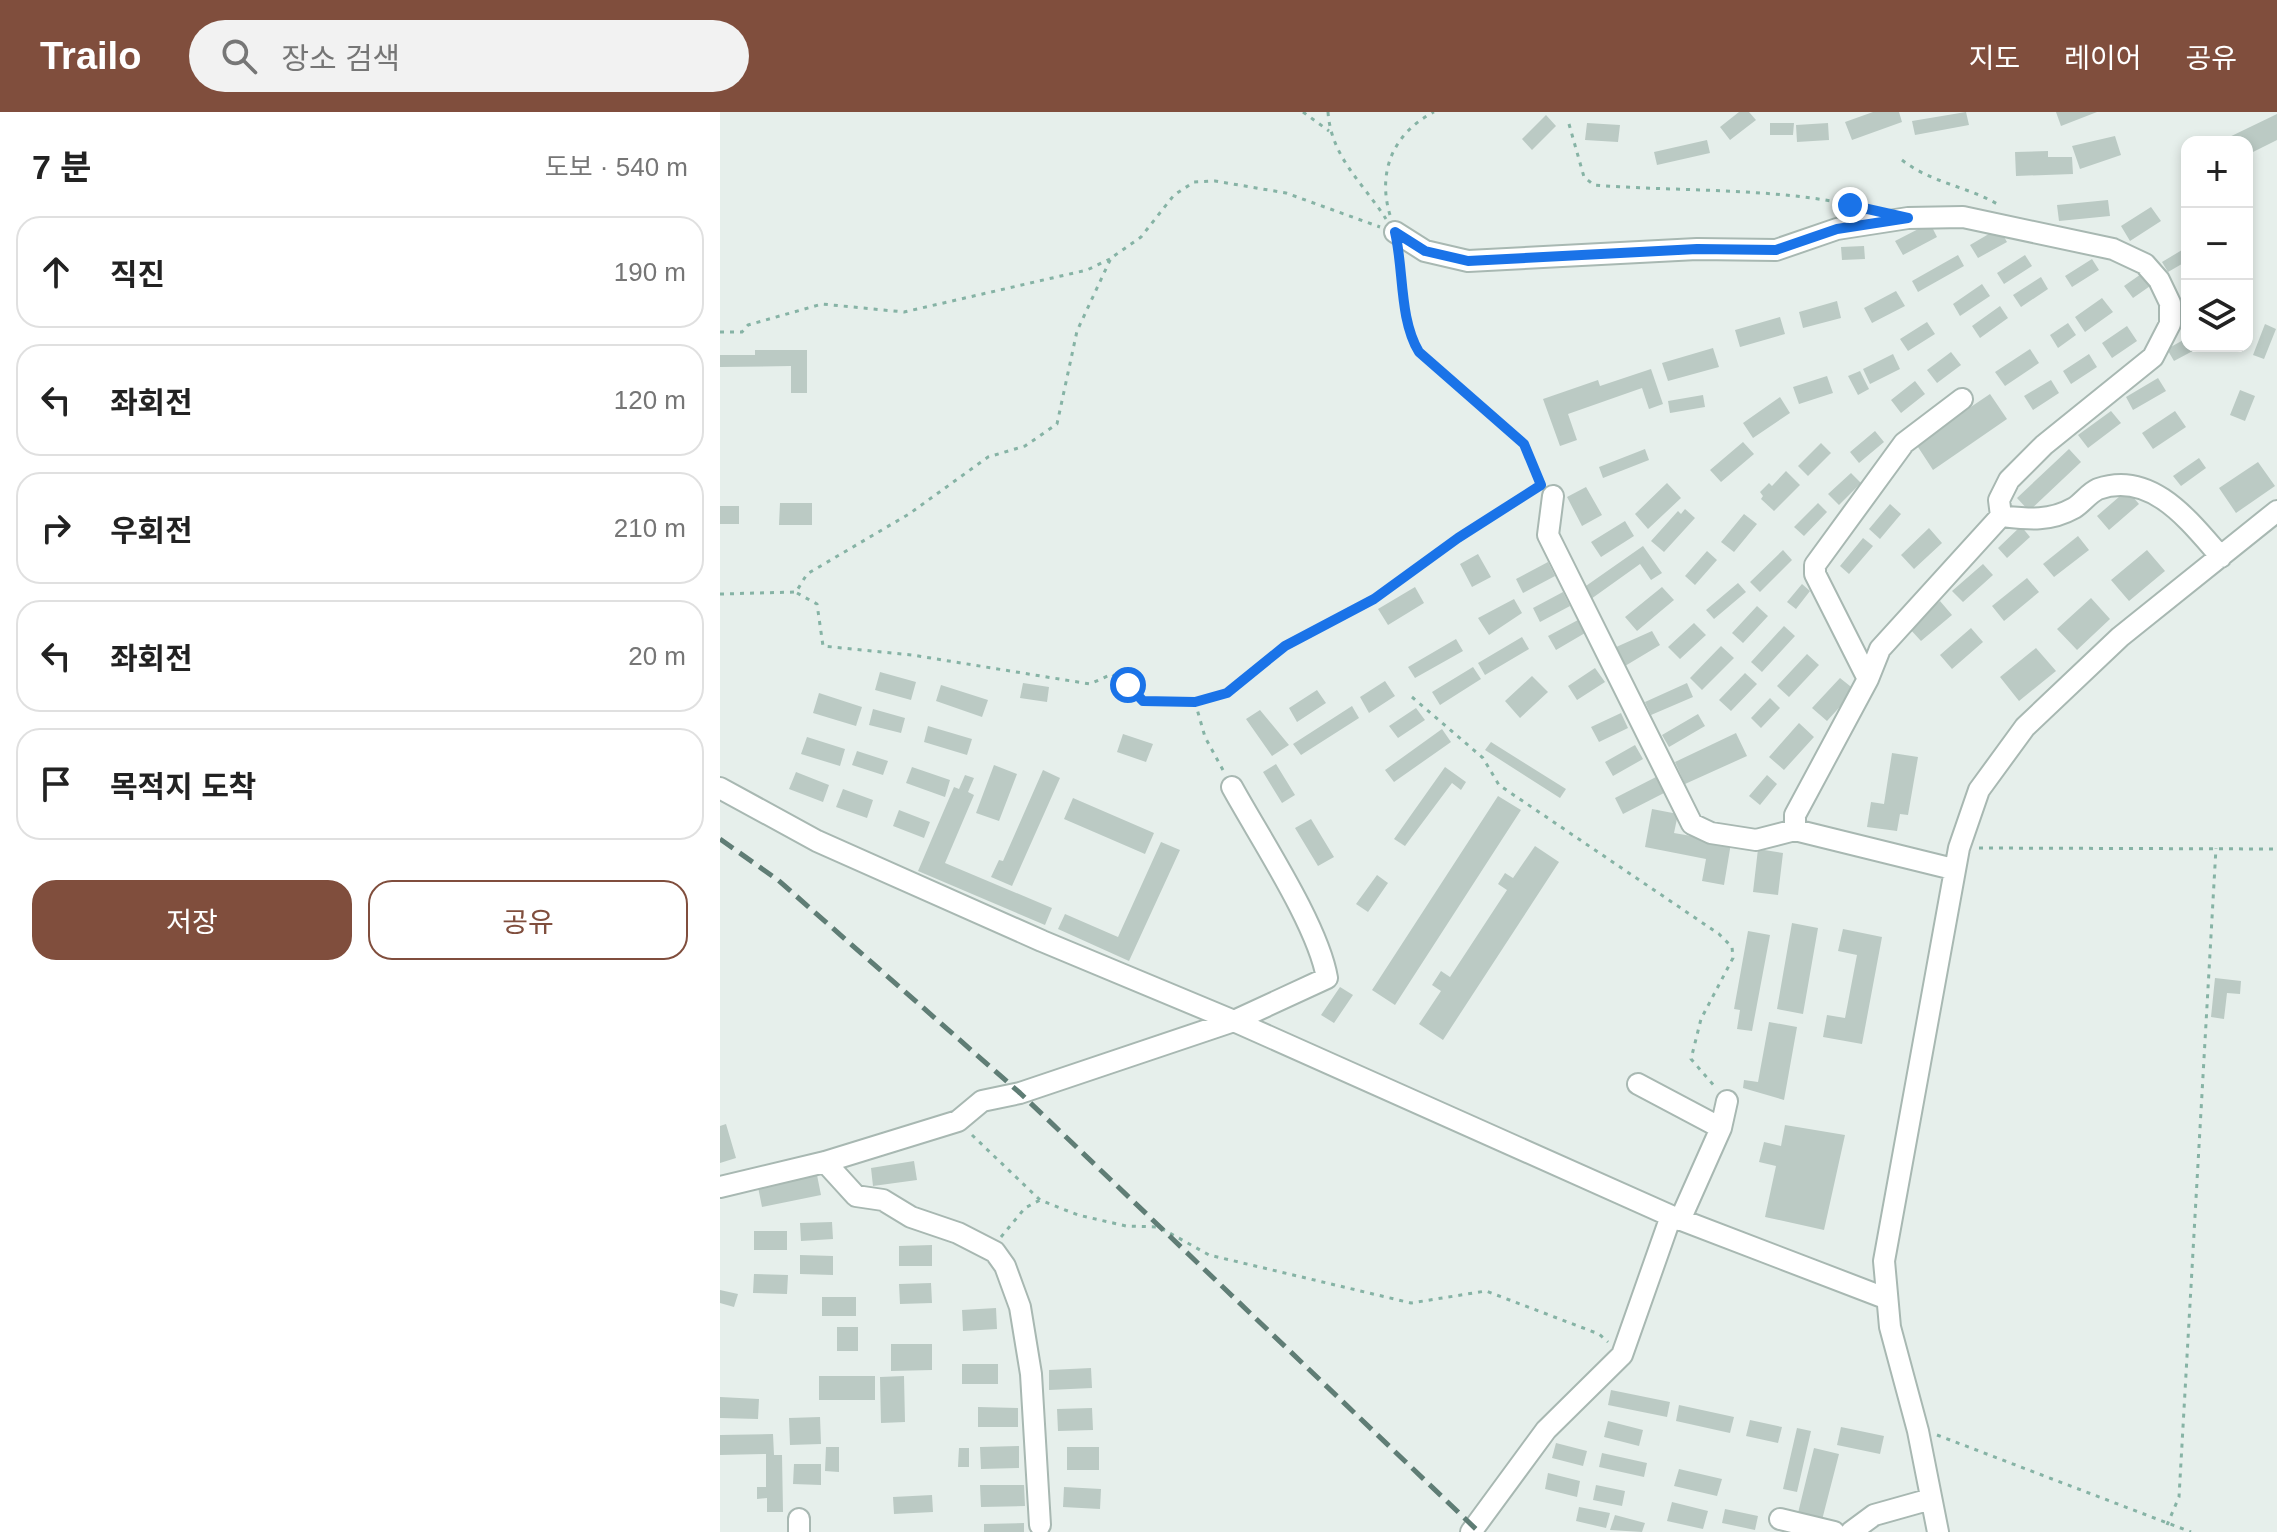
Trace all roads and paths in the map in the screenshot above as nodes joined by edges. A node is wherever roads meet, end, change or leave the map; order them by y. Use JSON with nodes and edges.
{"nodes":[{"id":1,"x":1303,"y":112,"type":"edge"},
{"id":2,"x":1328,"y":112,"type":"edge"},
{"id":3,"x":1434,"y":112,"type":"edge"},
{"id":4,"x":1569,"y":124,"type":"dead end"},
{"id":5,"x":1329,"y":131,"type":"junction"},
{"id":6,"x":1902,"y":160,"type":"dead end"},
{"id":7,"x":2002,"y":207,"type":"dead end"},
{"id":8,"x":1864,"y":208,"type":"dead end"},
{"id":9,"x":1395,"y":232,"type":"junction"},
{"id":10,"x":1111,"y":258,"type":"junction"},
{"id":11,"x":720,"y":332,"type":"edge"},
{"id":12,"x":1962,"y":399,"type":"dead end"},
{"id":13,"x":1547,"y":490,"type":"junction"},
{"id":14,"x":2277,"y":511,"type":"edge"},
{"id":15,"x":2001,"y":516,"type":"junction"},
{"id":16,"x":2221,"y":557,"type":"junction"},
{"id":17,"x":796,"y":592,"type":"junction"},
{"id":18,"x":720,"y":594,"type":"edge"},
{"id":19,"x":1868,"y":679,"type":"junction"},
{"id":20,"x":1412,"y":697,"type":"dead end"},
{"id":21,"x":1195,"y":702,"type":"junction"},
{"id":22,"x":1232,"y":787,"type":"joint"},
{"id":23,"x":720,"y":788,"type":"edge"},
{"id":24,"x":1795,"y":830,"type":"junction"},
{"id":25,"x":1959,"y":848,"type":"junction"},
{"id":26,"x":2216,"y":848,"type":"junction"},
{"id":27,"x":2277,"y":849,"type":"edge"},
{"id":28,"x":1953,"y":869,"type":"junction"},
{"id":29,"x":1234,"y":1021,"type":"junction"},
{"id":30,"x":1638,"y":1084,"type":"dead end"},
{"id":31,"x":1727,"y":1101,"type":"joint"},
{"id":32,"x":958,"y":1121,"type":"junction"},
{"id":33,"x":1721,"y":1128,"type":"junction"},
{"id":34,"x":825,"y":1162,"type":"junction"},
{"id":35,"x":720,"y":1187,"type":"edge"},
{"id":36,"x":1040,"y":1200,"type":"junction"},
{"id":37,"x":1676,"y":1218,"type":"junction"},
{"id":38,"x":995,"y":1252,"type":"junction"},
{"id":39,"x":1885,"y":1298,"type":"junction"},
{"id":40,"x":1622,"y":1355,"type":"junction"},
{"id":41,"x":1918,"y":1431,"type":"junction"},
{"id":42,"x":1931,"y":1499,"type":"junction"},
{"id":43,"x":1780,"y":1519,"type":"dead end"},
{"id":44,"x":1040,"y":1525,"type":"dead end"},
{"id":45,"x":2167,"y":1525,"type":"junction"},
{"id":46,"x":1471,"y":1532,"type":"edge"},
{"id":47,"x":1834,"y":1532,"type":"edge"},
{"id":48,"x":1851,"y":1532,"type":"edge"},
{"id":49,"x":1938,"y":1532,"type":"edge"},
{"id":50,"x":2191,"y":1532,"type":"edge"}],
"edges":[{"from":1,"to":5,"type":"path"},
{"from":2,"to":5,"type":"path"},
{"from":3,"to":9,"type":"path"},
{"from":4,"to":8,"type":"path"},
{"from":5,"to":9,"type":"path"},
{"from":6,"to":7,"type":"path"},
{"from":9,"to":10,"type":"path"},
{"from":9,"to":13,"type":"path"},
{"from":9,"to":15,"type":"street"},
{"from":10,"to":11,"type":"path"},
{"from":10,"to":17,"type":"path"},
{"from":12,"to":19,"type":"street"},
{"from":13,"to":21,"type":"path"},
{"from":13,"to":24,"type":"street"},
{"from":14,"to":16,"type":"street"},
{"from":15,"to":16,"type":"street"},
{"from":15,"to":19,"type":"street"},
{"from":16,"to":25,"type":"street"},
{"from":17,"to":18,"type":"path"},
{"from":17,"to":21,"type":"path"},
{"from":19,"to":24,"type":"street"},
{"from":20,"to":31,"type":"path"},
{"from":21,"to":22,"type":"path"},
{"from":22,"to":29,"type":"street"},
{"from":23,"to":29,"type":"street"},
{"from":24,"to":28,"type":"street"},
{"from":25,"to":26,"type":"path"},
{"from":25,"to":28,"type":"street"},
{"from":26,"to":27,"type":"path"},
{"from":26,"to":45,"type":"path"},
{"from":28,"to":39,"type":"street"},
{"from":29,"to":32,"type":"street"},
{"from":29,"to":37,"type":"street"},
{"from":30,"to":33,"type":"street"},
{"from":31,"to":33,"type":"street"},
{"from":32,"to":34,"type":"street"},
{"from":32,"to":36,"type":"path"},
{"from":33,"to":37,"type":"street"},
{"from":34,"to":35,"type":"street"},
{"from":34,"to":38,"type":"street"},
{"from":36,"to":38,"type":"path"},
{"from":36,"to":40,"type":"path"},
{"from":37,"to":39,"type":"street"},
{"from":37,"to":40,"type":"street"},
{"from":38,"to":44,"type":"street"},
{"from":39,"to":41,"type":"street"},
{"from":40,"to":46,"type":"street"},
{"from":41,"to":42,"type":"street"},
{"from":41,"to":45,"type":"path"},
{"from":42,"to":48,"type":"street"},
{"from":42,"to":49,"type":"street"},
{"from":43,"to":47,"type":"street"},
{"from":45,"to":50,"type":"path"}]}
